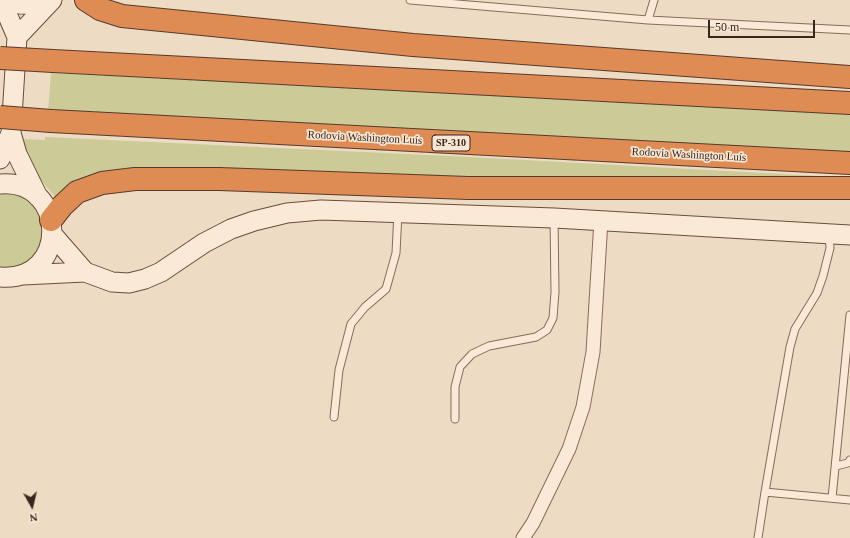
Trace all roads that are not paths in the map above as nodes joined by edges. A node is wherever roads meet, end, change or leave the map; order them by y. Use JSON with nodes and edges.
{"nodes":[{"id":1,"x":1,"y":0,"type":"edge"},
{"id":2,"x":7,"y":0,"type":"edge"},
{"id":3,"x":48,"y":0,"type":"edge"},
{"id":4,"x":52,"y":0,"type":"edge"},
{"id":5,"x":86,"y":0,"type":"edge"},
{"id":6,"x":410,"y":0,"type":"edge"},
{"id":7,"x":654,"y":0,"type":"edge"},
{"id":8,"x":648,"y":20,"type":"junction"},
{"id":9,"x":850,"y":30,"type":"edge"},
{"id":10,"x":17,"y":37,"type":"junction"},
{"id":11,"x":0,"y":58,"type":"edge"},
{"id":12,"x":850,"y":77,"type":"edge"},
{"id":13,"x":850,"y":103,"type":"edge"},
{"id":14,"x":6,"y":125,"type":"edge"},
{"id":15,"x":0,"y":159,"type":"edge"},
{"id":16,"x":850,"y":163,"type":"edge"},
{"id":17,"x":0,"y":184,"type":"edge"},
{"id":18,"x":850,"y":188,"type":"edge"},
{"id":19,"x":38,"y":197,"type":"junction"},
{"id":20,"x":398,"y":212,"type":"junction"},
{"id":21,"x":554,"y":218,"type":"junction"},
{"id":22,"x":601,"y":220,"type":"junction"},
{"id":23,"x":52,"y":227,"type":"junction"},
{"id":24,"x":829,"y":234,"type":"junction"},
{"id":25,"x":850,"y":235,"type":"edge"},
{"id":26,"x":85,"y":272,"type":"junction"},
{"id":27,"x":23,"y":275,"type":"junction"},
{"id":28,"x":0,"y":277,"type":"edge"},
{"id":29,"x":850,"y":315,"type":"edge"},
{"id":30,"x":334,"y":417,"type":"dead end"},
{"id":31,"x":455,"y":419,"type":"dead end"},
{"id":32,"x":850,"y":460,"type":"edge"},
{"id":33,"x":836,"y":466,"type":"junction"},
{"id":34,"x":765,"y":492,"type":"junction"},
{"id":35,"x":832,"y":498,"type":"junction"},
{"id":36,"x":850,"y":500,"type":"edge"},
{"id":37,"x":523,"y":538,"type":"edge"},
{"id":38,"x":758,"y":538,"type":"edge"}],
"edges":[{"from":1,"to":10,"type":"main road"},
{"from":2,"to":3,"type":"main road"},
{"from":4,"to":10,"type":"main road"},
{"from":5,"to":12,"type":"highway"},
{"from":6,"to":8,"type":"lane"},
{"from":7,"to":8,"type":"lane"},
{"from":8,"to":9,"type":"lane"},
{"from":10,"to":14,"type":"main road"},
{"from":11,"to":13,"type":"highway","bridge":true},
{"from":14,"to":15,"type":"main road"},
{"from":14,"to":16,"type":"highway","name":"Rodovia Washington Luís","number":"SP-310","bridge":true},
{"from":14,"to":19,"type":"main road"},
{"from":17,"to":19,"type":"main road"},
{"from":18,"to":23,"type":"highway"},
{"from":19,"to":23,"type":"main road"},
{"from":20,"to":21,"type":"main road"},
{"from":20,"to":26,"type":"main road"},
{"from":20,"to":30,"type":"lane"},
{"from":21,"to":22,"type":"main road"},
{"from":21,"to":31,"type":"lane"},
{"from":22,"to":24,"type":"main road"},
{"from":22,"to":37,"type":"street"},
{"from":23,"to":26,"type":"main road"},
{"from":23,"to":27,"type":"main road"},
{"from":24,"to":25,"type":"main road"},
{"from":24,"to":34,"type":"lane"},
{"from":26,"to":27,"type":"main road"},
{"from":27,"to":28,"type":"main road"},
{"from":29,"to":33,"type":"lane"},
{"from":32,"to":33,"type":"lane"},
{"from":33,"to":35,"type":"lane"},
{"from":34,"to":35,"type":"lane"},
{"from":34,"to":38,"type":"lane"},
{"from":35,"to":36,"type":"lane"}]}
